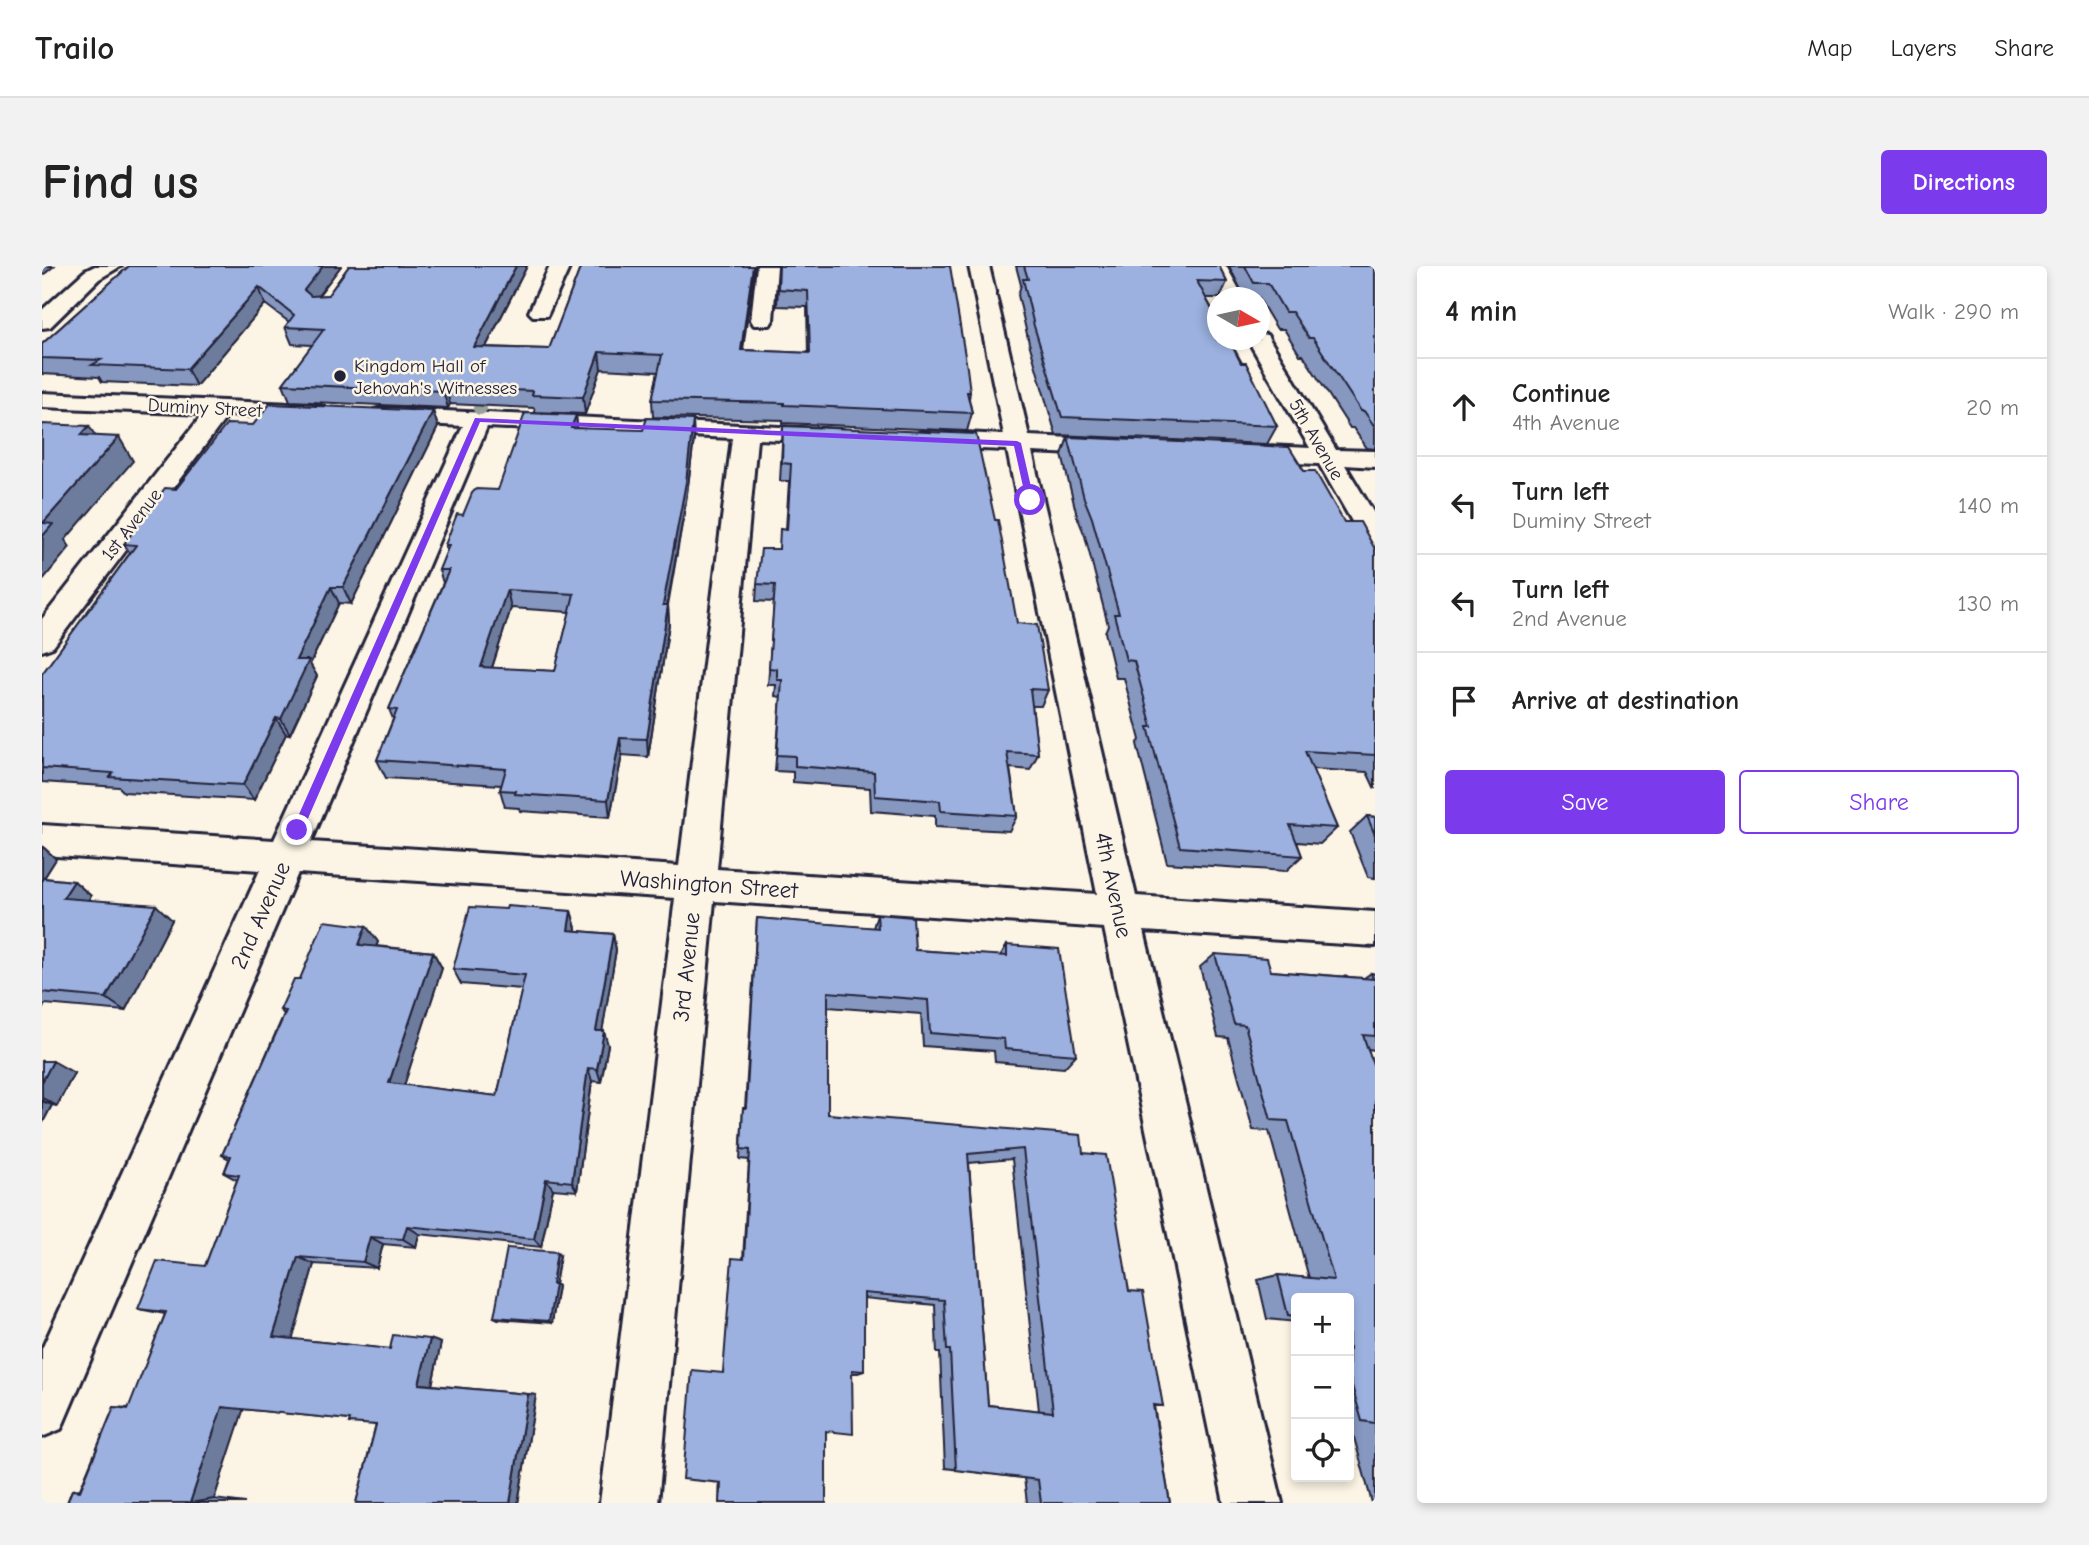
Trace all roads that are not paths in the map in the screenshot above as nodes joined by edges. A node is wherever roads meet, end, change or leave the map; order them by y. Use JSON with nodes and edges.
{"nodes":[{"id":1,"x":560,"y":266,"type":"edge"},
{"id":2,"x":767,"y":266,"type":"edge"},
{"id":3,"x":979,"y":266,"type":"edge"},
{"id":4,"x":1216,"y":266,"type":"edge"},
{"id":5,"x":99,"y":269,"type":"edge"},
{"id":6,"x":1228,"y":287,"type":"edge"},
{"id":7,"x":540,"y":312,"type":"dead end"},
{"id":8,"x":762,"y":320,"type":"dead end"},
{"id":9,"x":42,"y":321,"type":"edge"},
{"id":10,"x":1265,"y":350,"type":"edge"},
{"id":11,"x":42,"y":400,"type":"edge"},
{"id":12,"x":221,"y":408,"type":"junction"},
{"id":13,"x":335,"y":413,"type":"edge"},
{"id":14,"x":361,"y":414,"type":"edge"},
{"id":15,"x":478,"y":419,"type":"junction"},
{"id":16,"x":745,"y":432,"type":"junction"},
{"id":17,"x":852,"y":436,"type":"edge"},
{"id":18,"x":906,"y":439,"type":"edge"},
{"id":19,"x":1017,"y":443,"type":"junction"},
{"id":20,"x":1136,"y":449,"type":"edge"},
{"id":21,"x":1218,"y":452,"type":"edge"},
{"id":22,"x":1328,"y":457,"type":"junction"},
{"id":23,"x":1375,"y":459,"type":"edge"},
{"id":24,"x":1375,"y":538,"type":"edge"},
{"id":25,"x":42,"y":640,"type":"edge"},
{"id":26,"x":42,"y":840,"type":"edge"},
{"id":27,"x":286,"y":856,"type":"junction"},
{"id":28,"x":695,"y":884,"type":"junction"},
{"id":29,"x":1119,"y":911,"type":"junction"},
{"id":30,"x":1375,"y":929,"type":"edge"},
{"id":31,"x":42,"y":1410,"type":"edge"},
{"id":32,"x":629,"y":1503,"type":"edge"},
{"id":33,"x":1253,"y":1503,"type":"edge"}],
"edges":[{"from":1,"to":7,"type":"street"},
{"from":2,"to":8,"type":"street"},
{"from":3,"to":19,"type":"street","name":"4th Avenue"},
{"from":4,"to":6,"type":"street"},
{"from":5,"to":9,"type":"street"},
{"from":10,"to":22,"type":"street","name":"5th Avenue"},
{"from":11,"to":12,"type":"street","name":"Duminy Street"},
{"from":12,"to":13,"type":"street","name":"Duminy Street"},
{"from":12,"to":25,"type":"street","name":"1st Avenue"},
{"from":14,"to":15,"type":"street"},
{"from":15,"to":16,"type":"street"},
{"from":15,"to":27,"type":"street","name":"2nd Avenue"},
{"from":16,"to":17,"type":"street"},
{"from":16,"to":28,"type":"street","name":"3rd Avenue"},
{"from":18,"to":19,"type":"street"},
{"from":19,"to":20,"type":"street"},
{"from":19,"to":29,"type":"street","name":"4th Avenue"},
{"from":21,"to":22,"type":"street"},
{"from":22,"to":23,"type":"street"},
{"from":22,"to":24,"type":"street","name":"5th Avenue"},
{"from":26,"to":27,"type":"street","name":"Washington Street"},
{"from":27,"to":28,"type":"street","name":"Washington Street"},
{"from":27,"to":31,"type":"street","name":"2nd Avenue"},
{"from":28,"to":29,"type":"street","name":"Washington Street"},
{"from":28,"to":32,"type":"street","name":"3rd Avenue"},
{"from":29,"to":30,"type":"street","name":"Washington Street"},
{"from":29,"to":33,"type":"street","name":"4th Avenue"}]}
